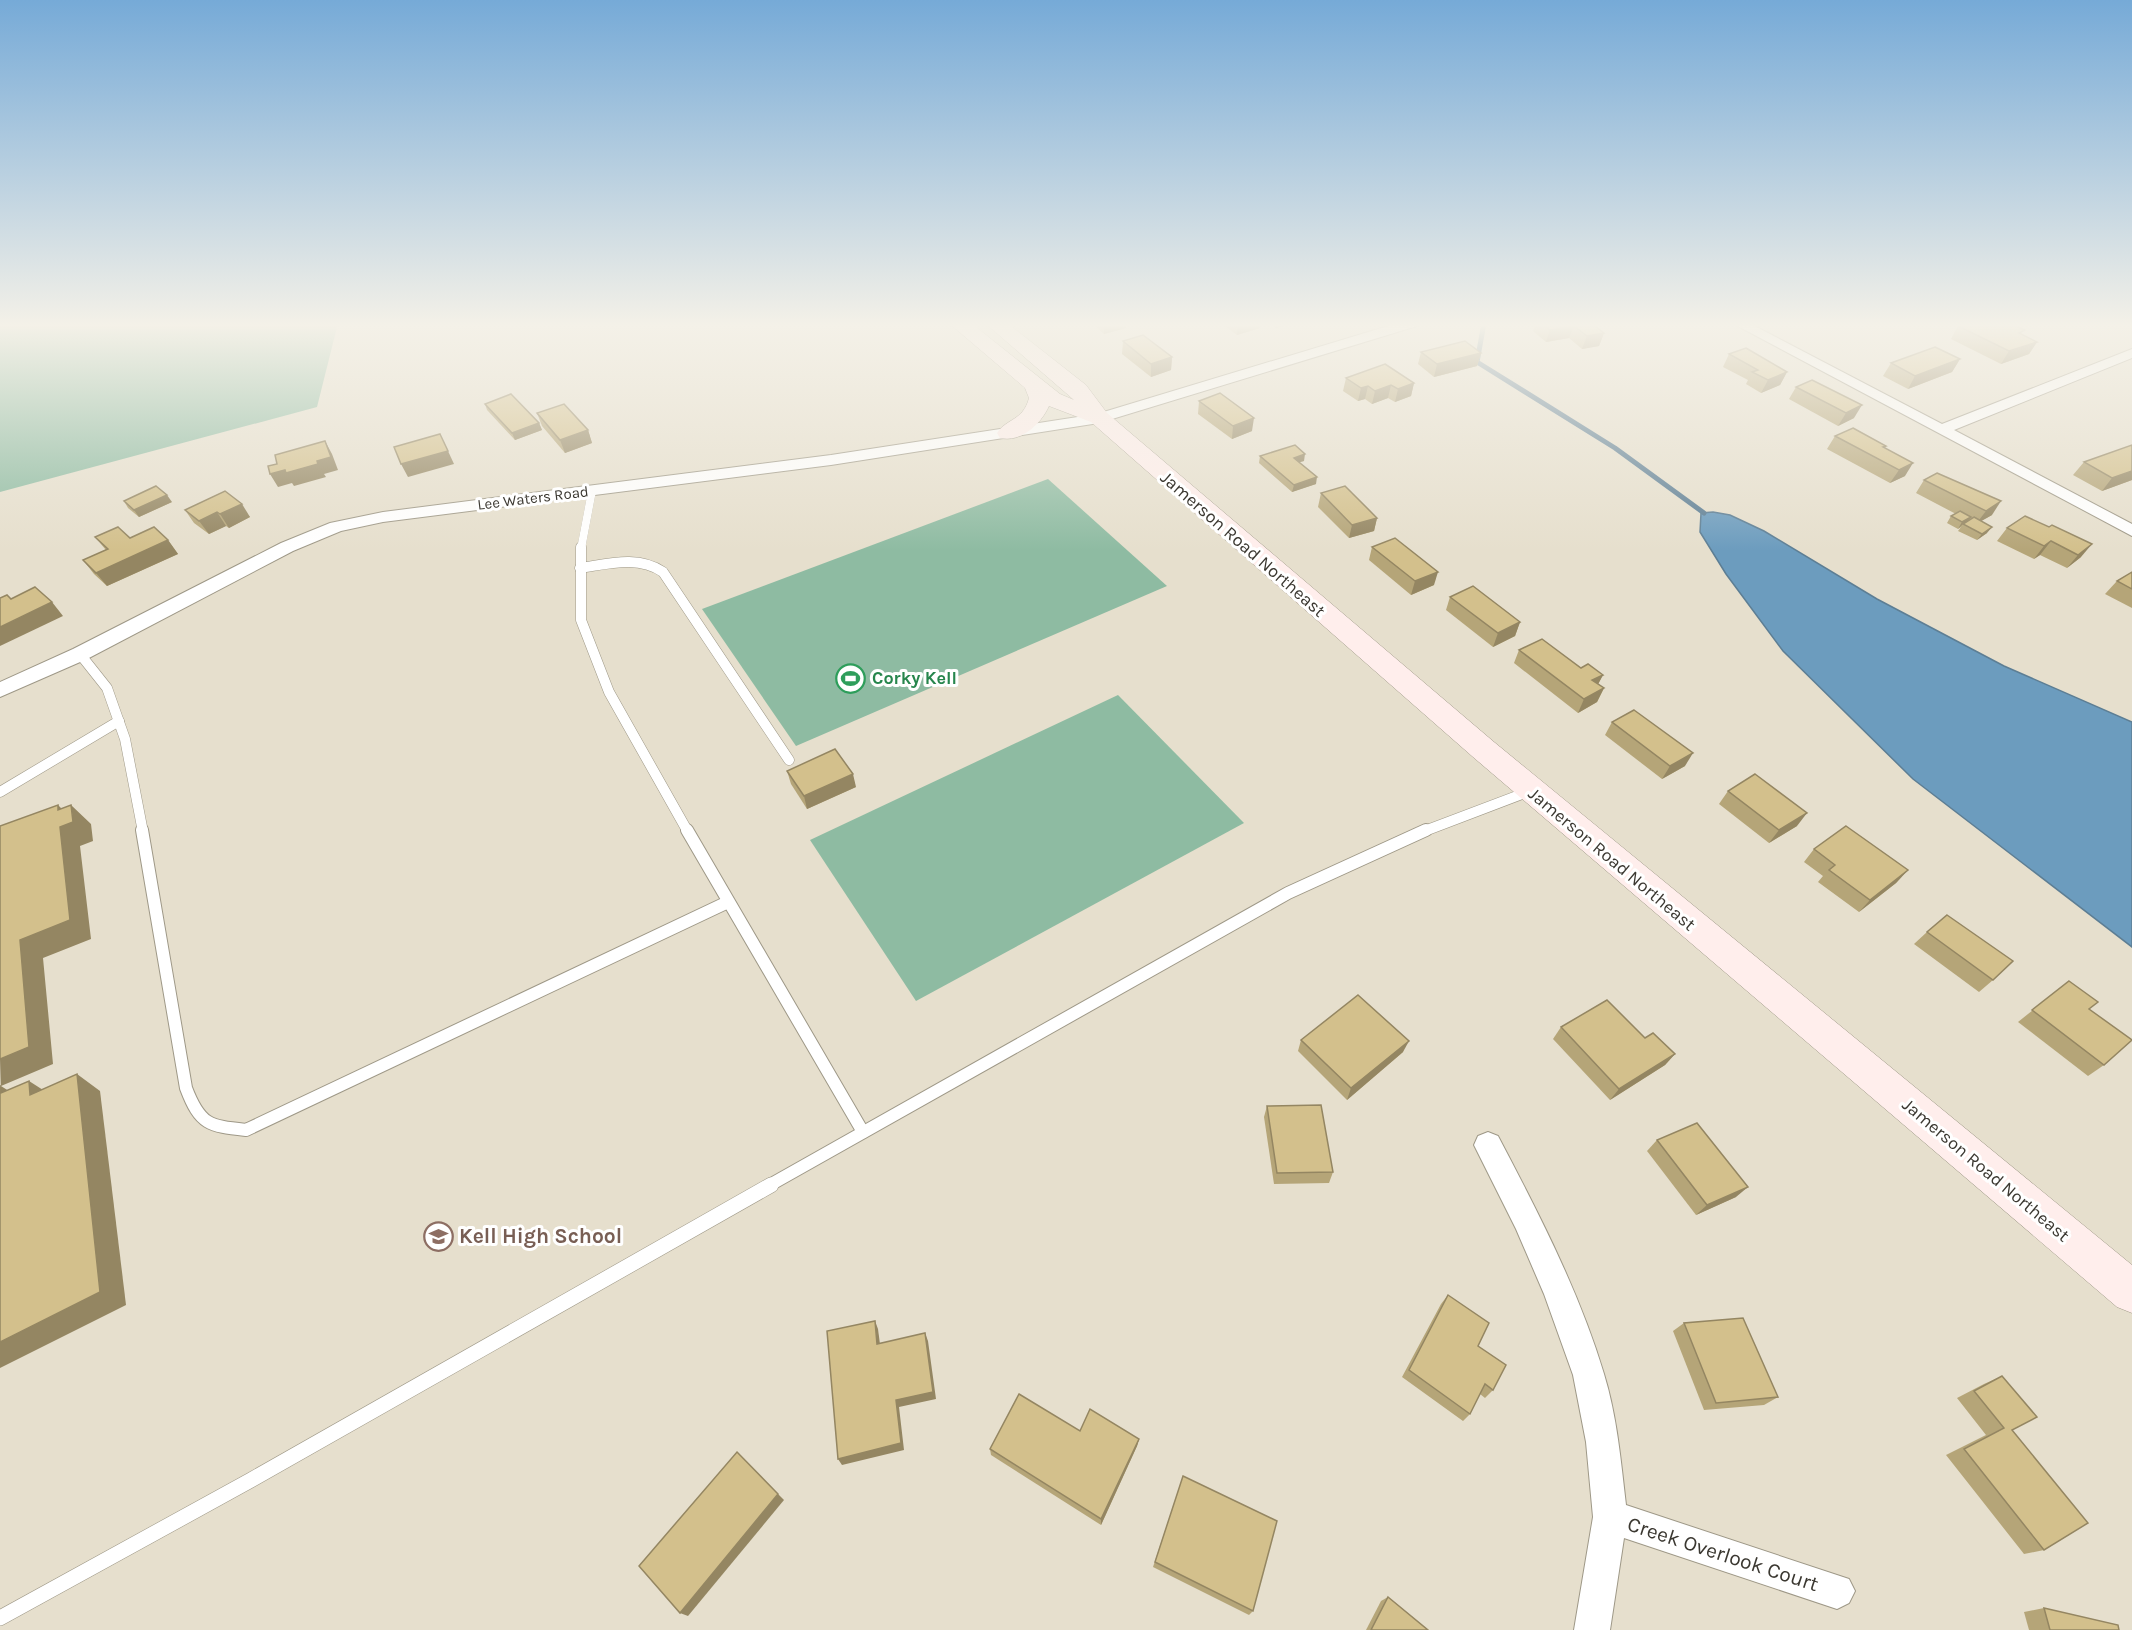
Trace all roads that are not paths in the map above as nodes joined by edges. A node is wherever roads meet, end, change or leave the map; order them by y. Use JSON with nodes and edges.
{"nodes":[{"id":1,"x":1040,"y":399,"type":"edge"},
{"id":2,"x":1052,"y":399,"type":"edge"},
{"id":3,"x":1085,"y":399,"type":"edge"},
{"id":4,"x":1161,"y":399,"type":"edge"},
{"id":5,"x":1883,"y":399,"type":"edge"},
{"id":6,"x":2017,"y":399,"type":"edge"},
{"id":7,"x":1099,"y":418,"type":"junction"},
{"id":8,"x":1941,"y":430,"type":"junction"},
{"id":9,"x":1008,"y":433,"type":"junction"},
{"id":10,"x":592,"y":491,"type":"junction"},
{"id":11,"x":2132,"y":531,"type":"edge"},
{"id":12,"x":580,"y":568,"type":"junction"},
{"id":13,"x":80,"y":654,"type":"junction"},
{"id":14,"x":0,"y":690,"type":"edge"},
{"id":15,"x":119,"y":721,"type":"junction"},
{"id":16,"x":789,"y":760,"type":"dead end"},
{"id":17,"x":1530,"y":790,"type":"junction"},
{"id":18,"x":0,"y":792,"type":"edge"},
{"id":19,"x":728,"y":902,"type":"junction"},
{"id":20,"x":863,"y":1132,"type":"junction"},
{"id":21,"x":1488,"y":1145,"type":"dead end"},
{"id":22,"x":2132,"y":1292,"type":"edge"},
{"id":23,"x":1610,"y":1517,"type":"junction"},
{"id":24,"x":1837,"y":1591,"type":"dead end"},
{"id":25,"x":0,"y":1618,"type":"edge"},
{"id":26,"x":1592,"y":1630,"type":"edge"}],
"edges":[{"from":1,"to":9,"type":"street"},
{"from":2,"to":7,"type":"street","name":"Jamerson Road Northeast"},
{"from":3,"to":7,"type":"street","name":"Jamerson Road Northeast"},
{"from":4,"to":7,"type":"street","name":"Lee Waters Road"},
{"from":5,"to":8,"type":"street"},
{"from":6,"to":8,"type":"street"},
{"from":7,"to":9,"type":"street","name":"Lee Waters Road"},
{"from":7,"to":17,"type":"street","name":"Jamerson Road Northeast"},
{"from":8,"to":11,"type":"street"},
{"from":9,"to":10,"type":"street","name":"Lee Waters Road"},
{"from":10,"to":12,"type":"lane"},
{"from":10,"to":13,"type":"street","name":"Lee Waters Road"},
{"from":12,"to":16,"type":"lane"},
{"from":12,"to":19,"type":"lane"},
{"from":13,"to":14,"type":"street","name":"Lee Waters Road"},
{"from":13,"to":15,"type":"lane"},
{"from":15,"to":18,"type":"lane"},
{"from":15,"to":19,"type":"lane"},
{"from":17,"to":20,"type":"lane"},
{"from":17,"to":22,"type":"street","name":"Jamerson Road Northeast"},
{"from":19,"to":20,"type":"lane"},
{"from":20,"to":25,"type":"lane"},
{"from":21,"to":23,"type":"street"},
{"from":23,"to":24,"type":"street","name":"Creek Overlook Court"},
{"from":23,"to":26,"type":"street"}]}
